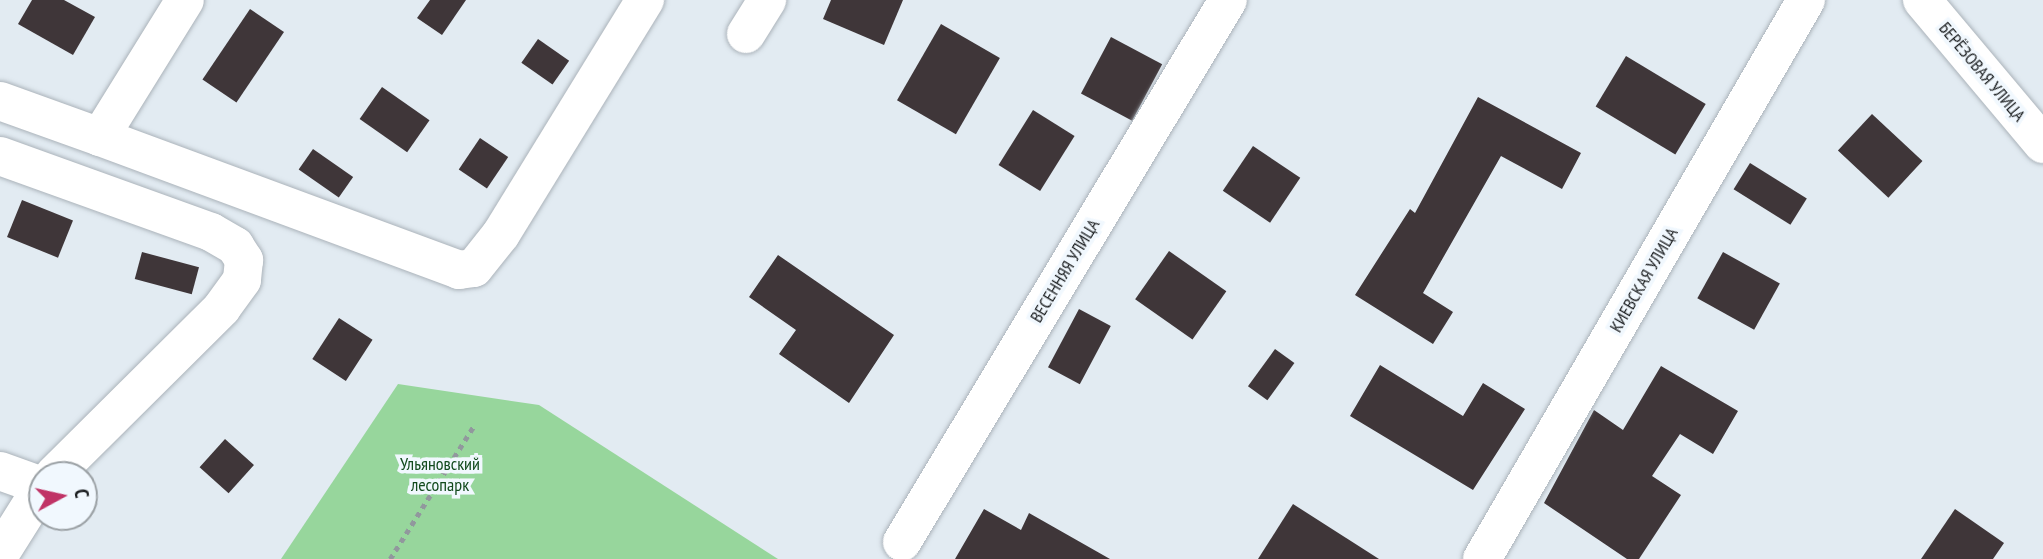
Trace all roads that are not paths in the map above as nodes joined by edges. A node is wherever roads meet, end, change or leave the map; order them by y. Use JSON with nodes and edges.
{"nodes":[{"id":1,"x":185,"y":0,"type":"edge"},
{"id":2,"x":645,"y":0,"type":"edge"},
{"id":3,"x":767,"y":0,"type":"edge"},
{"id":4,"x":1228,"y":0,"type":"edge"},
{"id":5,"x":1806,"y":0,"type":"edge"},
{"id":6,"x":1922,"y":0,"type":"edge"},
{"id":7,"x":746,"y":34,"type":"dead end"},
{"id":8,"x":0,"y":101,"type":"edge"},
{"id":9,"x":100,"y":137,"type":"junction"},
{"id":10,"x":2043,"y":144,"type":"edge"},
{"id":11,"x":0,"y":156,"type":"edge"},
{"id":12,"x":68,"y":461,"type":"edge"},
{"id":13,"x":0,"y":471,"type":"edge"},
{"id":14,"x":28,"y":482,"type":"edge"},
{"id":15,"x":28,"y":509,"type":"edge"},
{"id":16,"x":902,"y":542,"type":"dead end"},
{"id":17,"x":0,"y":554,"type":"edge"},
{"id":18,"x":1482,"y":559,"type":"edge"}],
"edges":[{"from":1,"to":9,"type":"street"},
{"from":2,"to":9,"type":"street"},
{"from":3,"to":7,"type":"street"},
{"from":4,"to":16,"type":"street","name":"ВЕСЕННЯЯ УЛИЦА"},
{"from":5,"to":18,"type":"street","name":"КИЕВСКАЯ УЛИЦА"},
{"from":6,"to":10,"type":"street","name":"БЕРЁЗОВАЯ УЛИЦА"},
{"from":8,"to":9,"type":"street"},
{"from":11,"to":12,"type":"street"},
{"from":13,"to":14,"type":"street"},
{"from":15,"to":17,"type":"street"}]}
